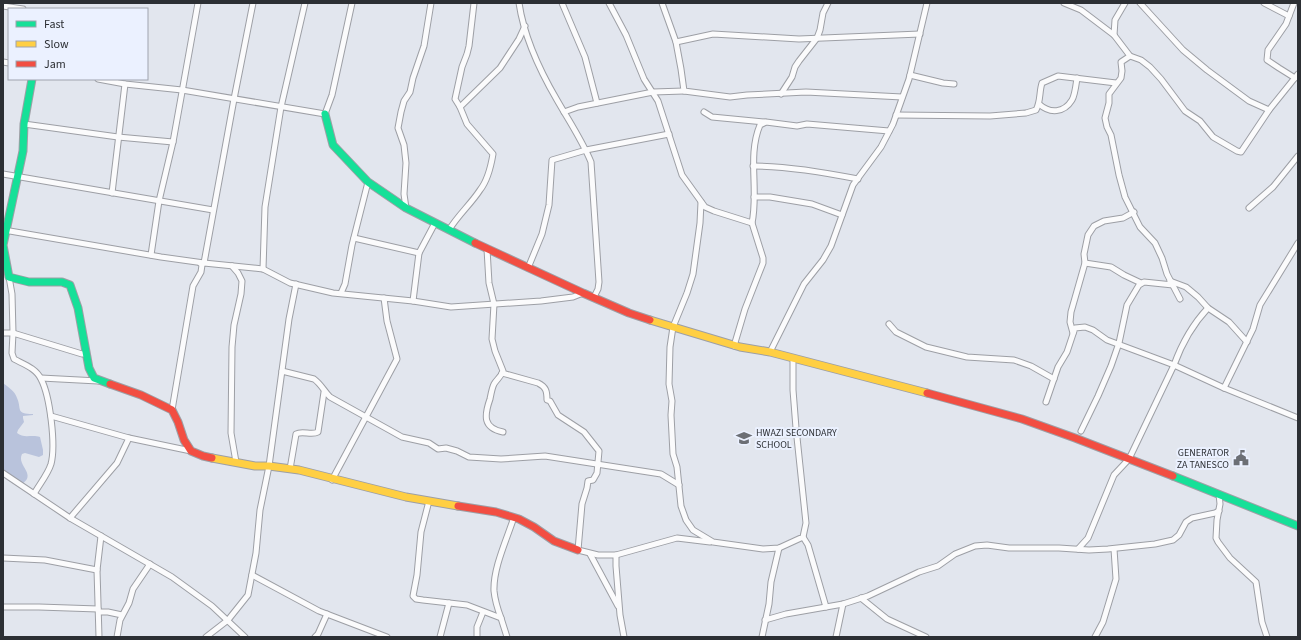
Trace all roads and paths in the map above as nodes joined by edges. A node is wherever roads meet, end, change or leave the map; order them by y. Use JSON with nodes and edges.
{"nodes":[{"id":1,"x":198,"y":3,"type":"edge"},
{"id":2,"x":253,"y":3,"type":"edge"},
{"id":3,"x":305,"y":3,"type":"edge"},
{"id":4,"x":352,"y":3,"type":"edge"},
{"id":5,"x":431,"y":3,"type":"edge"},
{"id":6,"x":474,"y":3,"type":"edge"},
{"id":7,"x":519,"y":3,"type":"edge"},
{"id":8,"x":562,"y":3,"type":"edge"},
{"id":9,"x":609,"y":3,"type":"edge"},
{"id":10,"x":662,"y":3,"type":"edge"},
{"id":11,"x":828,"y":3,"type":"edge"},
{"id":12,"x":927,"y":3,"type":"edge"},
{"id":13,"x":1064,"y":3,"type":"edge"},
{"id":14,"x":1125,"y":3,"type":"edge"},
{"id":15,"x":1140,"y":3,"type":"edge"},
{"id":16,"x":1264,"y":3,"type":"edge"},
{"id":17,"x":1294,"y":3,"type":"edge"},
{"id":18,"x":3,"y":6,"type":"edge"},
{"id":19,"x":16,"y":8,"type":"edge"},
{"id":20,"x":1289,"y":16,"type":"junction"},
{"id":21,"x":524,"y":26,"type":"junction"},
{"id":22,"x":920,"y":34,"type":"junction"},
{"id":23,"x":1114,"y":35,"type":"junction"},
{"id":24,"x":817,"y":38,"type":"junction"},
{"id":25,"x":676,"y":42,"type":"junction"},
{"id":26,"x":1130,"y":56,"type":"junction"},
{"id":27,"x":910,"y":75,"type":"junction"},
{"id":28,"x":1296,"y":76,"type":"edge"},
{"id":29,"x":1078,"y":78,"type":"junction"},
{"id":30,"x":32,"y":80,"type":"edge"},
{"id":31,"x":103,"y":80,"type":"edge"},
{"id":32,"x":1116,"y":83,"type":"junction"},
{"id":33,"x":125,"y":84,"type":"junction"},
{"id":34,"x":954,"y":84,"type":"dead end"},
{"id":35,"x":182,"y":90,"type":"junction"},
{"id":36,"x":684,"y":91,"type":"junction"},
{"id":37,"x":653,"y":92,"type":"junction"},
{"id":38,"x":781,"y":94,"type":"junction"},
{"id":39,"x":902,"y":97,"type":"junction"},
{"id":40,"x":234,"y":99,"type":"junction"},
{"id":41,"x":597,"y":103,"type":"junction"},
{"id":42,"x":1039,"y":104,"type":"junction"},
{"id":43,"x":281,"y":107,"type":"junction"},
{"id":44,"x":460,"y":107,"type":"junction"},
{"id":45,"x":1269,"y":110,"type":"junction"},
{"id":46,"x":564,"y":112,"type":"junction"},
{"id":47,"x":704,"y":112,"type":"dead end"},
{"id":48,"x":325,"y":114,"type":"junction"},
{"id":49,"x":896,"y":115,"type":"junction"},
{"id":50,"x":766,"y":122,"type":"junction"},
{"id":51,"x":24,"y":124,"type":"junction"},
{"id":52,"x":889,"y":131,"type":"junction"},
{"id":53,"x":670,"y":134,"type":"junction"},
{"id":54,"x":118,"y":137,"type":"junction"},
{"id":55,"x":173,"y":142,"type":"junction"},
{"id":56,"x":586,"y":150,"type":"junction"},
{"id":57,"x":1298,"y":156,"type":"edge"},
{"id":58,"x":753,"y":166,"type":"junction"},
{"id":59,"x":3,"y":174,"type":"edge"},
{"id":60,"x":17,"y":177,"type":"junction"},
{"id":61,"x":858,"y":179,"type":"junction"},
{"id":62,"x":368,"y":182,"type":"junction"},
{"id":63,"x":112,"y":193,"type":"junction"},
{"id":64,"x":754,"y":197,"type":"junction"},
{"id":65,"x":159,"y":201,"type":"junction"},
{"id":66,"x":701,"y":202,"type":"junction"},
{"id":67,"x":406,"y":208,"type":"junction"},
{"id":68,"x":1249,"y":208,"type":"dead end"},
{"id":69,"x":213,"y":210,"type":"junction"},
{"id":70,"x":1134,"y":212,"type":"junction"},
{"id":71,"x":842,"y":215,"type":"junction"},
{"id":72,"x":435,"y":223,"type":"junction"},
{"id":73,"x":752,"y":223,"type":"junction"},
{"id":74,"x":5,"y":230,"type":"edge"},
{"id":75,"x":449,"y":230,"type":"junction"},
{"id":76,"x":354,"y":238,"type":"junction"},
{"id":77,"x":1298,"y":243,"type":"edge"},
{"id":78,"x":487,"y":249,"type":"junction"},
{"id":79,"x":419,"y":253,"type":"junction"},
{"id":80,"x":151,"y":255,"type":"junction"},
{"id":81,"x":202,"y":263,"type":"junction"},
{"id":82,"x":1085,"y":263,"type":"junction"},
{"id":83,"x":232,"y":266,"type":"junction"},
{"id":84,"x":5,"y":268,"type":"edge"},
{"id":85,"x":528,"y":268,"type":"junction"},
{"id":86,"x":263,"y":269,"type":"junction"},
{"id":87,"x":9,"y":277,"type":"junction"},
{"id":88,"x":1142,"y":283,"type":"junction"},
{"id":89,"x":1172,"y":283,"type":"junction"},
{"id":90,"x":296,"y":284,"type":"junction"},
{"id":91,"x":341,"y":293,"type":"junction"},
{"id":92,"x":583,"y":293,"type":"junction"},
{"id":93,"x":594,"y":297,"type":"junction"},
{"id":94,"x":384,"y":298,"type":"junction"},
{"id":95,"x":1180,"y":299,"type":"dead end"},
{"id":96,"x":413,"y":301,"type":"junction"},
{"id":97,"x":494,"y":304,"type":"junction"},
{"id":98,"x":1208,"y":308,"type":"junction"},
{"id":99,"x":890,"y":324,"type":"dead end"},
{"id":100,"x":673,"y":327,"type":"junction"},
{"id":101,"x":3,"y":333,"type":"edge"},
{"id":102,"x":13,"y":333,"type":"junction"},
{"id":103,"x":1073,"y":333,"type":"junction"},
{"id":104,"x":1247,"y":342,"type":"junction"},
{"id":105,"x":1119,"y":343,"type":"junction"},
{"id":106,"x":734,"y":346,"type":"junction"},
{"id":107,"x":770,"y":352,"type":"junction"},
{"id":108,"x":86,"y":354,"type":"junction"},
{"id":109,"x":793,"y":359,"type":"junction"},
{"id":110,"x":1174,"y":365,"type":"junction"},
{"id":111,"x":282,"y":371,"type":"junction"},
{"id":112,"x":502,"y":373,"type":"junction"},
{"id":113,"x":41,"y":378,"type":"junction"},
{"id":114,"x":1054,"y":379,"type":"junction"},
{"id":115,"x":98,"y":381,"type":"junction"},
{"id":116,"x":1224,"y":388,"type":"junction"},
{"id":117,"x":324,"y":392,"type":"junction"},
{"id":118,"x":1046,"y":402,"type":"dead end"},
{"id":119,"x":172,"y":410,"type":"junction"},
{"id":120,"x":51,"y":416,"type":"junction"},
{"id":121,"x":365,"y":417,"type":"junction"},
{"id":122,"x":1298,"y":418,"type":"edge"},
{"id":123,"x":1081,"y":431,"type":"dead end"},
{"id":124,"x":503,"y":432,"type":"dead end"},
{"id":125,"x":129,"y":438,"type":"junction"},
{"id":126,"x":191,"y":451,"type":"junction"},
{"id":127,"x":1129,"y":459,"type":"junction"},
{"id":128,"x":236,"y":462,"type":"junction"},
{"id":129,"x":598,"y":464,"type":"junction"},
{"id":130,"x":269,"y":466,"type":"junction"},
{"id":131,"x":290,"y":469,"type":"junction"},
{"id":132,"x":3,"y":474,"type":"edge"},
{"id":133,"x":332,"y":480,"type":"junction"},
{"id":134,"x":678,"y":485,"type":"junction"},
{"id":135,"x":34,"y":494,"type":"junction"},
{"id":136,"x":1219,"y":494,"type":"junction"},
{"id":137,"x":429,"y":501,"type":"junction"},
{"id":138,"x":1219,"y":511,"type":"junction"},
{"id":139,"x":514,"y":517,"type":"junction"},
{"id":140,"x":70,"y":518,"type":"junction"},
{"id":141,"x":1298,"y":526,"type":"edge"},
{"id":142,"x":101,"y":536,"type":"junction"},
{"id":143,"x":803,"y":537,"type":"junction"},
{"id":144,"x":713,"y":542,"type":"junction"},
{"id":145,"x":779,"y":548,"type":"junction"},
{"id":146,"x":1078,"y":549,"type":"junction"},
{"id":147,"x":1114,"y":549,"type":"junction"},
{"id":148,"x":578,"y":550,"type":"junction"},
{"id":149,"x":590,"y":554,"type":"junction"},
{"id":150,"x":616,"y":555,"type":"junction"},
{"id":151,"x":3,"y":558,"type":"edge"},
{"id":152,"x":150,"y":564,"type":"junction"},
{"id":153,"x":97,"y":570,"type":"junction"},
{"id":154,"x":252,"y":576,"type":"junction"},
{"id":155,"x":861,"y":598,"type":"junction"},
{"id":156,"x":449,"y":603,"type":"junction"},
{"id":157,"x":843,"y":604,"type":"junction"},
{"id":158,"x":3,"y":607,"type":"edge"},
{"id":159,"x":826,"y":607,"type":"junction"},
{"id":160,"x":619,"y":608,"type":"junction"},
{"id":161,"x":98,"y":611,"type":"junction"},
{"id":162,"x":483,"y":612,"type":"junction"},
{"id":163,"x":327,"y":614,"type":"junction"},
{"id":164,"x":122,"y":615,"type":"junction"},
{"id":165,"x":501,"y":618,"type":"junction"},
{"id":166,"x":228,"y":620,"type":"junction"},
{"id":167,"x":765,"y":620,"type":"junction"},
{"id":168,"x":99,"y":637,"type":"edge"},
{"id":169,"x":117,"y":637,"type":"edge"},
{"id":170,"x":206,"y":637,"type":"edge"},
{"id":171,"x":245,"y":637,"type":"edge"},
{"id":172,"x":315,"y":637,"type":"edge"},
{"id":173,"x":386,"y":637,"type":"edge"},
{"id":174,"x":440,"y":637,"type":"edge"},
{"id":175,"x":478,"y":637,"type":"edge"},
{"id":176,"x":507,"y":637,"type":"edge"},
{"id":177,"x":624,"y":637,"type":"edge"},
{"id":178,"x":762,"y":637,"type":"edge"},
{"id":179,"x":836,"y":637,"type":"edge"},
{"id":180,"x":926,"y":637,"type":"edge"},
{"id":181,"x":1095,"y":637,"type":"edge"},
{"id":182,"x":1267,"y":637,"type":"edge"}],
"edges":[{"from":1,"to":35,"type":"street"},
{"from":2,"to":40,"type":"street"},
{"from":3,"to":43,"type":"street"},
{"from":4,"to":48,"type":"street"},
{"from":5,"to":67,"type":"street"},
{"from":6,"to":44,"type":"street"},
{"from":7,"to":21,"type":"street"},
{"from":8,"to":41,"type":"street"},
{"from":9,"to":37,"type":"street"},
{"from":10,"to":25,"type":"street"},
{"from":11,"to":24,"type":"street"},
{"from":12,"to":22,"type":"street"},
{"from":13,"to":23,"type":"street"},
{"from":14,"to":23,"type":"street"},
{"from":15,"to":45,"type":"street"},
{"from":16,"to":20,"type":"street"},
{"from":17,"to":20,"type":"street"},
{"from":18,"to":19,"type":"street"},
{"from":20,"to":28,"type":"street"},
{"from":21,"to":44,"type":"street"},
{"from":21,"to":46,"type":"street"},
{"from":22,"to":24,"type":"street"},
{"from":22,"to":27,"type":"street"},
{"from":23,"to":26,"type":"street"},
{"from":24,"to":25,"type":"street"},
{"from":24,"to":38,"type":"street"},
{"from":25,"to":36,"type":"street"},
{"from":26,"to":32,"type":"street"},
{"from":26,"to":45,"type":"street"},
{"from":27,"to":34,"type":"street"},
{"from":27,"to":39,"type":"street"},
{"from":28,"to":45,"type":"street"},
{"from":29,"to":32,"type":"street"},
{"from":29,"to":42,"type":"street"},
{"from":29,"to":42,"type":"street"},
{"from":30,"to":51,"type":"street"},
{"from":31,"to":33,"type":"street"},
{"from":32,"to":70,"type":"street"},
{"from":33,"to":35,"type":"street"},
{"from":33,"to":54,"type":"street"},
{"from":35,"to":40,"type":"street"},
{"from":35,"to":55,"type":"street"},
{"from":36,"to":37,"type":"street"},
{"from":36,"to":38,"type":"street"},
{"from":37,"to":41,"type":"street"},
{"from":37,"to":53,"type":"street"},
{"from":38,"to":39,"type":"street"},
{"from":39,"to":49,"type":"street"},
{"from":40,"to":43,"type":"street"},
{"from":40,"to":69,"type":"street"},
{"from":41,"to":46,"type":"street"},
{"from":42,"to":49,"type":"street"},
{"from":43,"to":48,"type":"street"},
{"from":43,"to":86,"type":"street"},
{"from":44,"to":75,"type":"street"},
{"from":46,"to":56,"type":"street"},
{"from":47,"to":50,"type":"street"},
{"from":48,"to":62,"type":"street"},
{"from":49,"to":52,"type":"street"},
{"from":50,"to":52,"type":"street"},
{"from":50,"to":58,"type":"street"},
{"from":51,"to":54,"type":"street"},
{"from":51,"to":60,"type":"street"},
{"from":52,"to":61,"type":"street"},
{"from":53,"to":56,"type":"street"},
{"from":53,"to":66,"type":"street"},
{"from":54,"to":55,"type":"street"},
{"from":54,"to":63,"type":"street"},
{"from":55,"to":65,"type":"street"},
{"from":56,"to":85,"type":"street"},
{"from":56,"to":93,"type":"street"},
{"from":57,"to":68,"type":"street"},
{"from":58,"to":61,"type":"street"},
{"from":58,"to":64,"type":"street"},
{"from":59,"to":60,"type":"street"},
{"from":60,"to":63,"type":"street"},
{"from":60,"to":74,"type":"street"},
{"from":61,"to":71,"type":"street"},
{"from":62,"to":67,"type":"street"},
{"from":62,"to":76,"type":"street"},
{"from":63,"to":65,"type":"street"},
{"from":64,"to":71,"type":"street"},
{"from":64,"to":73,"type":"street"},
{"from":65,"to":69,"type":"street"},
{"from":65,"to":80,"type":"street"},
{"from":66,"to":73,"type":"street"},
{"from":66,"to":100,"type":"street"},
{"from":67,"to":72,"type":"street"},
{"from":69,"to":81,"type":"street"},
{"from":70,"to":82,"type":"street"},
{"from":70,"to":89,"type":"street"},
{"from":71,"to":107,"type":"street"},
{"from":72,"to":75,"type":"street"},
{"from":72,"to":79,"type":"street"},
{"from":73,"to":106,"type":"street"},
{"from":74,"to":80,"type":"street"},
{"from":74,"to":84,"type":"street"},
{"from":75,"to":78,"type":"street"},
{"from":76,"to":79,"type":"street"},
{"from":76,"to":91,"type":"street"},
{"from":77,"to":104,"type":"street"},
{"from":78,"to":85,"type":"street"},
{"from":78,"to":97,"type":"street"},
{"from":79,"to":96,"type":"street"},
{"from":80,"to":81,"type":"street"},
{"from":81,"to":83,"type":"street"},
{"from":81,"to":119,"type":"street"},
{"from":82,"to":88,"type":"street"},
{"from":82,"to":103,"type":"street"},
{"from":83,"to":86,"type":"street"},
{"from":83,"to":128,"type":"street"},
{"from":84,"to":87,"type":"street"},
{"from":85,"to":92,"type":"street"},
{"from":86,"to":90,"type":"street"},
{"from":87,"to":102,"type":"street"},
{"from":87,"to":108,"type":"street"},
{"from":88,"to":89,"type":"street"},
{"from":88,"to":105,"type":"street"},
{"from":89,"to":95,"type":"street"},
{"from":89,"to":98,"type":"street"},
{"from":90,"to":91,"type":"street"},
{"from":90,"to":111,"type":"street"},
{"from":91,"to":94,"type":"street"},
{"from":92,"to":93,"type":"street"},
{"from":92,"to":97,"type":"street"},
{"from":93,"to":100,"type":"street"},
{"from":94,"to":96,"type":"street"},
{"from":94,"to":121,"type":"street"},
{"from":96,"to":97,"type":"street"},
{"from":97,"to":112,"type":"street"},
{"from":98,"to":104,"type":"street"},
{"from":98,"to":110,"type":"street"},
{"from":99,"to":114,"type":"street"},
{"from":100,"to":106,"type":"street"},
{"from":100,"to":134,"type":"street"},
{"from":101,"to":102,"type":"street"},
{"from":102,"to":108,"type":"street"},
{"from":102,"to":113,"type":"street"},
{"from":103,"to":105,"type":"street"},
{"from":103,"to":114,"type":"street"},
{"from":104,"to":116,"type":"street"},
{"from":105,"to":110,"type":"street"},
{"from":105,"to":123,"type":"street"},
{"from":106,"to":107,"type":"street"},
{"from":107,"to":109,"type":"street"},
{"from":108,"to":115,"type":"street"},
{"from":109,"to":127,"type":"street"},
{"from":109,"to":143,"type":"street"},
{"from":110,"to":116,"type":"street"},
{"from":110,"to":127,"type":"street"},
{"from":111,"to":117,"type":"street"},
{"from":111,"to":130,"type":"street"},
{"from":112,"to":124,"type":"street"},
{"from":112,"to":129,"type":"street"},
{"from":113,"to":115,"type":"street"},
{"from":113,"to":120,"type":"street"},
{"from":114,"to":118,"type":"street"},
{"from":115,"to":119,"type":"street"},
{"from":116,"to":122,"type":"street"},
{"from":117,"to":121,"type":"street"},
{"from":117,"to":131,"type":"street"},
{"from":119,"to":126,"type":"street"},
{"from":120,"to":125,"type":"street"},
{"from":120,"to":135,"type":"street"},
{"from":121,"to":129,"type":"street"},
{"from":121,"to":133,"type":"street"},
{"from":125,"to":126,"type":"street"},
{"from":125,"to":140,"type":"street"},
{"from":126,"to":128,"type":"street"},
{"from":127,"to":136,"type":"street"},
{"from":127,"to":146,"type":"street"},
{"from":128,"to":130,"type":"street"},
{"from":129,"to":134,"type":"street"},
{"from":129,"to":148,"type":"street"},
{"from":130,"to":131,"type":"street"},
{"from":130,"to":154,"type":"street"},
{"from":131,"to":133,"type":"street"},
{"from":132,"to":135,"type":"street"},
{"from":133,"to":137,"type":"street"},
{"from":134,"to":144,"type":"street"},
{"from":135,"to":140,"type":"street"},
{"from":136,"to":138,"type":"street"},
{"from":136,"to":141,"type":"street"},
{"from":137,"to":139,"type":"street"},
{"from":137,"to":156,"type":"street"},
{"from":138,"to":147,"type":"street"},
{"from":138,"to":182,"type":"street"},
{"from":139,"to":148,"type":"street"},
{"from":139,"to":165,"type":"street"},
{"from":140,"to":142,"type":"street"},
{"from":142,"to":152,"type":"street"},
{"from":142,"to":153,"type":"street"},
{"from":143,"to":145,"type":"street"},
{"from":143,"to":159,"type":"street"},
{"from":144,"to":145,"type":"street"},
{"from":144,"to":150,"type":"street"},
{"from":145,"to":167,"type":"street"},
{"from":146,"to":147,"type":"street"},
{"from":146,"to":155,"type":"street"},
{"from":147,"to":181,"type":"street"},
{"from":148,"to":149,"type":"street"},
{"from":149,"to":150,"type":"street"},
{"from":149,"to":160,"type":"street"},
{"from":150,"to":160,"type":"street"},
{"from":151,"to":153,"type":"street"},
{"from":152,"to":164,"type":"street"},
{"from":152,"to":166,"type":"street"},
{"from":153,"to":161,"type":"street"},
{"from":154,"to":163,"type":"street"},
{"from":154,"to":166,"type":"street"},
{"from":155,"to":157,"type":"street"},
{"from":155,"to":180,"type":"street"},
{"from":156,"to":162,"type":"street"},
{"from":156,"to":174,"type":"street"},
{"from":157,"to":159,"type":"street"},
{"from":157,"to":179,"type":"street"},
{"from":158,"to":161,"type":"street"},
{"from":159,"to":167,"type":"street"},
{"from":160,"to":177,"type":"street"},
{"from":161,"to":164,"type":"street"},
{"from":161,"to":168,"type":"street"},
{"from":162,"to":165,"type":"street"},
{"from":162,"to":175,"type":"street"},
{"from":163,"to":172,"type":"street"},
{"from":163,"to":173,"type":"street"},
{"from":164,"to":169,"type":"street"},
{"from":165,"to":176,"type":"street"},
{"from":166,"to":170,"type":"street"},
{"from":166,"to":171,"type":"street"},
{"from":167,"to":178,"type":"street"}]}
